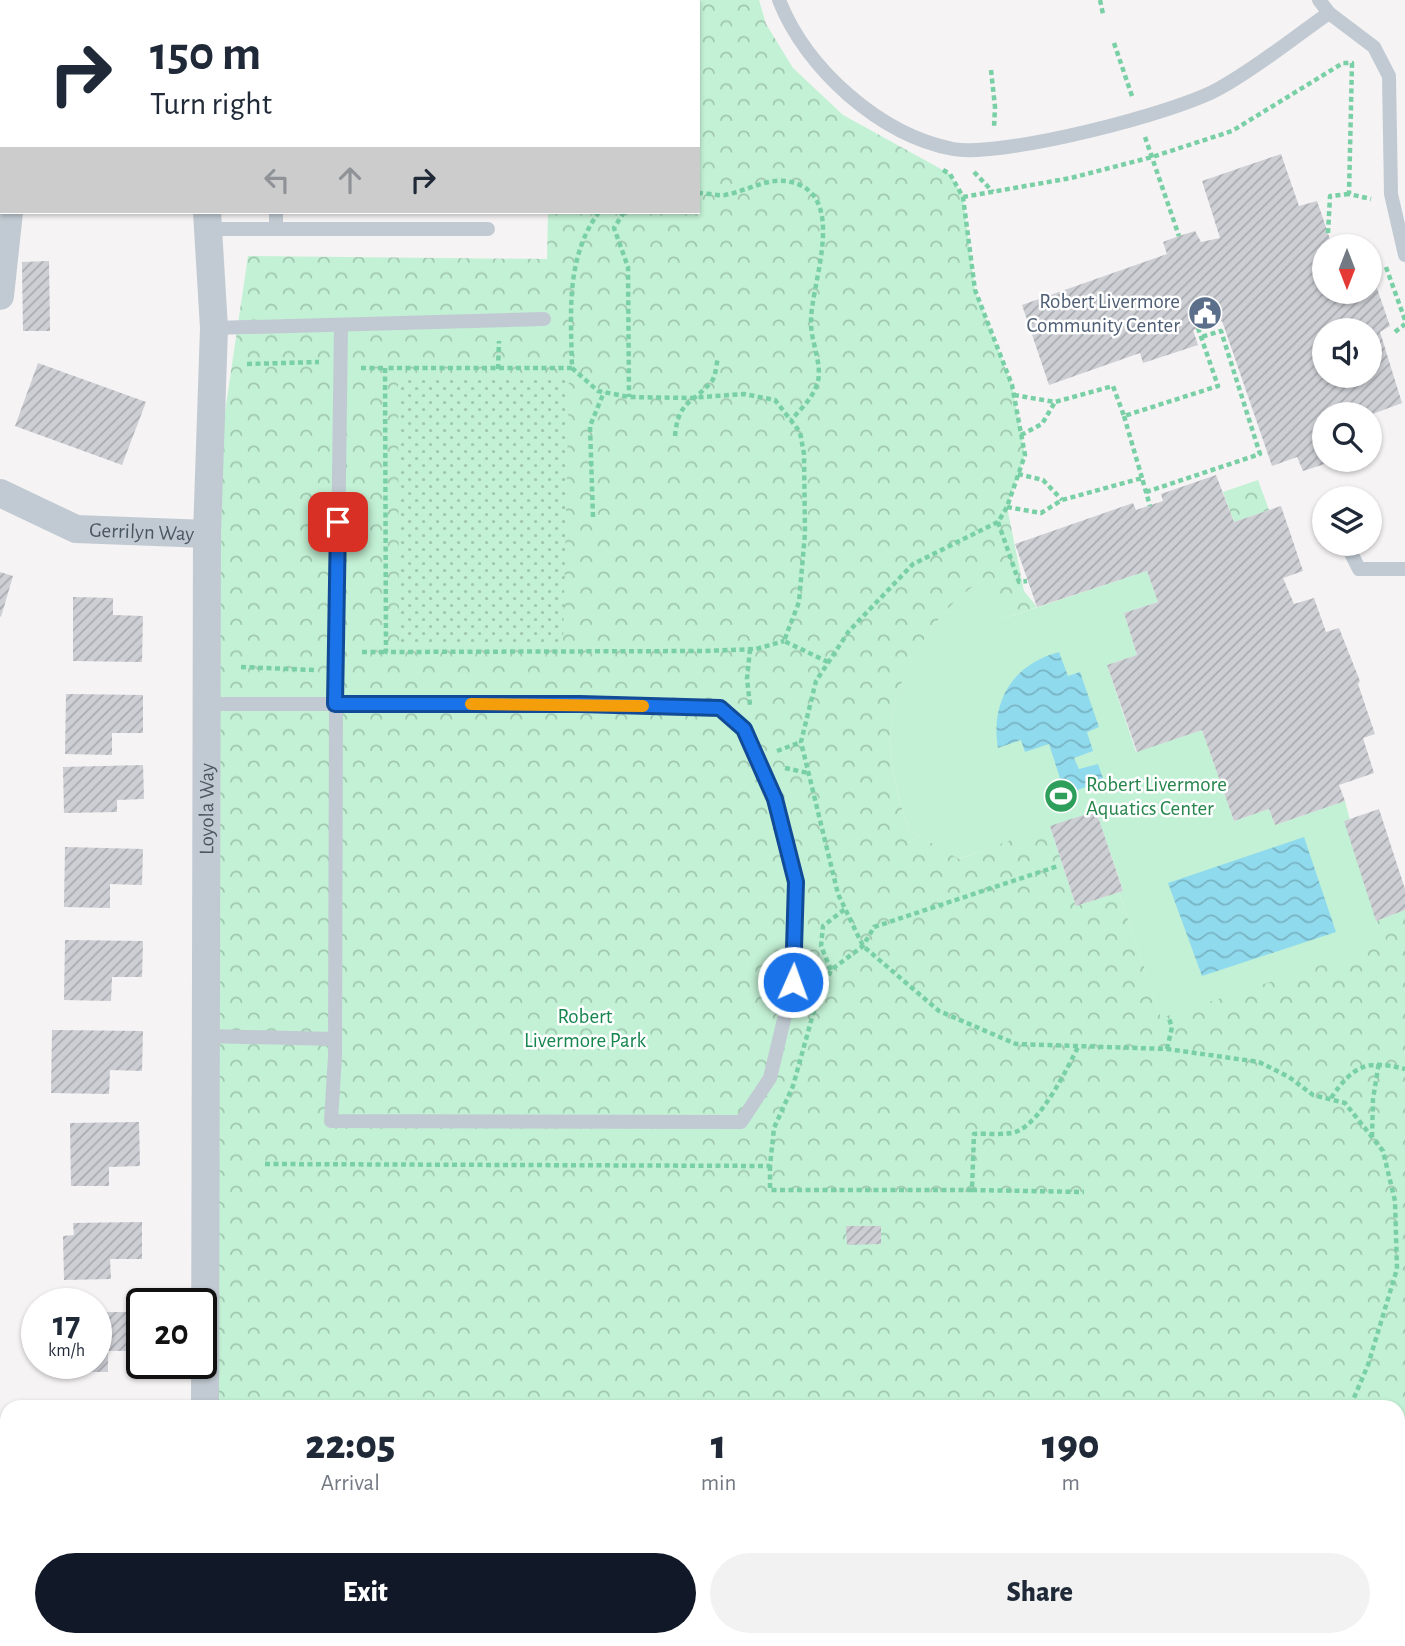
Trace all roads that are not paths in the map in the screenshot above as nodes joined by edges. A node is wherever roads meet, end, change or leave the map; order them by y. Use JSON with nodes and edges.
{"nodes":[{"id":1,"x":779,"y":0,"type":"edge"},
{"id":2,"x":1319,"y":0,"type":"edge"},
{"id":3,"x":1329,"y":13,"type":"junction"},
{"id":4,"x":9,"y":214,"type":"edge"},
{"id":5,"x":276,"y":214,"type":"edge"},
{"id":6,"x":206,"y":221,"type":"edge"},
{"id":7,"x":276,"y":229,"type":"junction"},
{"id":8,"x":488,"y":229,"type":"dead end"},
{"id":9,"x":1405,"y":255,"type":"edge"},
{"id":10,"x":0,"y":296,"type":"edge"},
{"id":11,"x":544,"y":319,"type":"dead end"},
{"id":12,"x":341,"y":325,"type":"junction"},
{"id":13,"x":214,"y":328,"type":"junction"},
{"id":14,"x":0,"y":493,"type":"edge"},
{"id":15,"x":207,"y":534,"type":"junction"},
{"id":16,"x":1352,"y":556,"type":"edge"},
{"id":17,"x":1405,"y":569,"type":"edge"},
{"id":18,"x":206,"y":704,"type":"junction"},
{"id":19,"x":335,"y":704,"type":"junction"},
{"id":20,"x":206,"y":1036,"type":"junction"},
{"id":21,"x":335,"y":1039,"type":"junction"},
{"id":22,"x":205,"y":1400,"type":"edge"}],
"edges":[{"from":1,"to":3,"type":"lane"},
{"from":2,"to":3,"type":"lane"},
{"from":3,"to":9,"type":"lane"},
{"from":4,"to":10,"type":"street"},
{"from":5,"to":7,"type":"lane"},
{"from":6,"to":7,"type":"lane"},
{"from":6,"to":13,"type":"street","name":"Loyola Way"},
{"from":7,"to":8,"type":"lane"},
{"from":11,"to":12,"type":"lane"},
{"from":12,"to":13,"type":"lane"},
{"from":12,"to":19,"type":"lane"},
{"from":13,"to":15,"type":"street","name":"Loyola Way"},
{"from":14,"to":15,"type":"street","name":"Gerrilyn Way"},
{"from":15,"to":18,"type":"street","name":"Loyola Way"},
{"from":16,"to":17,"type":"lane"},
{"from":18,"to":19,"type":"lane"},
{"from":18,"to":20,"type":"street","name":"Loyola Way"},
{"from":19,"to":21,"type":"lane"},
{"from":19,"to":21,"type":"lane"},
{"from":20,"to":21,"type":"lane"},
{"from":20,"to":22,"type":"street","name":"Loyola Way"}]}
